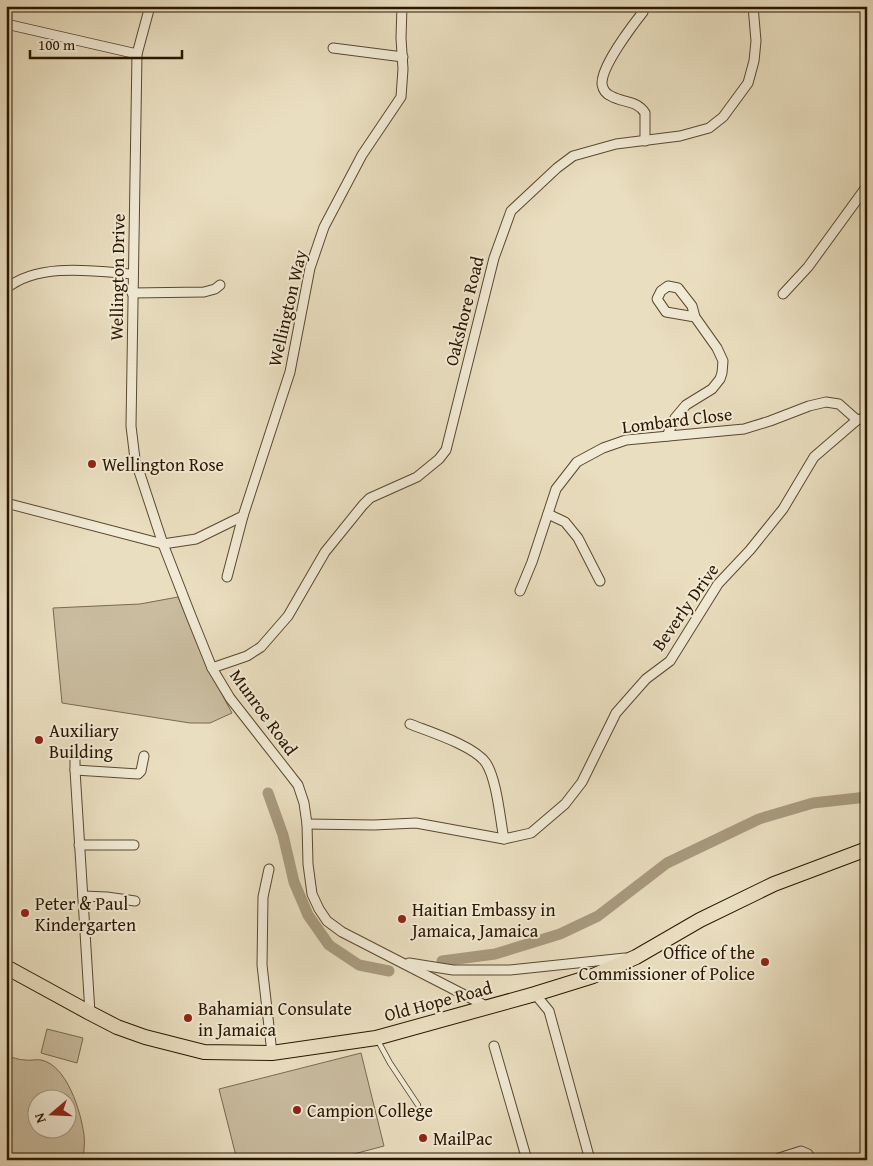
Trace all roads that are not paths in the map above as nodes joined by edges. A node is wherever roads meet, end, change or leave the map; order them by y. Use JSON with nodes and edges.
{"nodes":[{"id":1,"x":150,"y":6,"type":"edge"},
{"id":2,"x":402,"y":6,"type":"edge"},
{"id":3,"x":644,"y":6,"type":"edge"},
{"id":4,"x":753,"y":6,"type":"edge"},
{"id":5,"x":6,"y":24,"type":"edge"},
{"id":6,"x":333,"y":48,"type":"dead end"},
{"id":7,"x":137,"y":54,"type":"junction"},
{"id":8,"x":403,"y":57,"type":"junction"},
{"id":9,"x":645,"y":141,"type":"junction"},
{"id":10,"x":867,"y":186,"type":"edge"},
{"id":11,"x":132,"y":274,"type":"junction"},
{"id":12,"x":220,"y":285,"type":"dead end"},
{"id":13,"x":6,"y":289,"type":"edge"},
{"id":14,"x":132,"y":293,"type":"junction"},
{"id":15,"x":783,"y":294,"type":"dead end"},
{"id":16,"x":695,"y":317,"type":"dead end"},
{"id":17,"x":862,"y":418,"type":"edge"},
{"id":18,"x":667,"y":436,"type":"junction"},
{"id":19,"x":6,"y":503,"type":"edge"},
{"id":20,"x":548,"y":514,"type":"junction"},
{"id":21,"x":243,"y":516,"type":"junction"},
{"id":22,"x":163,"y":544,"type":"junction"},
{"id":23,"x":227,"y":577,"type":"dead end"},
{"id":24,"x":600,"y":581,"type":"dead end"},
{"id":25,"x":520,"y":591,"type":"dead end"},
{"id":26,"x":212,"y":668,"type":"junction"},
{"id":27,"x":410,"y":724,"type":"dead end"},
{"id":28,"x":75,"y":752,"type":"dead end"},
{"id":29,"x":144,"y":756,"type":"dead end"},
{"id":30,"x":75,"y":770,"type":"junction"},
{"id":31,"x":307,"y":824,"type":"junction"},
{"id":32,"x":504,"y":839,"type":"junction"},
{"id":33,"x":79,"y":845,"type":"junction"},
{"id":34,"x":134,"y":845,"type":"dead end"},
{"id":35,"x":867,"y":849,"type":"edge"},
{"id":36,"x":269,"y":869,"type":"dead end"},
{"id":37,"x":83,"y":896,"type":"junction"},
{"id":38,"x":135,"y":901,"type":"dead end"},
{"id":39,"x":636,"y":957,"type":"junction"},
{"id":40,"x":397,"y":961,"type":"junction"},
{"id":41,"x":6,"y":967,"type":"edge"},
{"id":42,"x":535,"y":994,"type":"junction"},
{"id":43,"x":488,"y":1007,"type":"junction"},
{"id":44,"x":90,"y":1013,"type":"junction"},
{"id":45,"x":376,"y":1038,"type":"junction"},
{"id":46,"x":494,"y":1046,"type":"dead end"},
{"id":47,"x":272,"y":1053,"type":"junction"},
{"id":48,"x":418,"y":1105,"type":"dead end"},
{"id":49,"x":779,"y":1158,"type":"dead end"},
{"id":50,"x":527,"y":1160,"type":"edge"},
{"id":51,"x":590,"y":1160,"type":"edge"},
{"id":52,"x":810,"y":1160,"type":"edge"}],
"edges":[{"from":1,"to":7,"type":"street","name":"Wellington Drive"},
{"from":2,"to":8,"type":"street","name":"Wellington Way"},
{"from":3,"to":9,"type":"street"},
{"from":4,"to":9,"type":"street","name":"Oakshore Road"},
{"from":5,"to":7,"type":"street"},
{"from":6,"to":8,"type":"street"},
{"from":7,"to":11,"type":"street","name":"Wellington Drive"},
{"from":8,"to":21,"type":"street","name":"Wellington Way"},
{"from":9,"to":26,"type":"street","name":"Oakshore Road"},
{"from":10,"to":15,"type":"street"},
{"from":11,"to":13,"type":"street"},
{"from":11,"to":14,"type":"street","name":"Wellington Drive"},
{"from":12,"to":14,"type":"street"},
{"from":14,"to":22,"type":"street","name":"Wellington Drive"},
{"from":16,"to":18,"type":"street"},
{"from":17,"to":18,"type":"street","name":"Lombard Close"},
{"from":17,"to":32,"type":"street","name":"Beverly Drive"},
{"from":18,"to":20,"type":"street","name":"Lombard Close"},
{"from":19,"to":22,"type":"street"},
{"from":20,"to":24,"type":"street"},
{"from":20,"to":25,"type":"street","name":"Lombard Close"},
{"from":21,"to":22,"type":"street"},
{"from":21,"to":23,"type":"street","name":"Wellington Way"},
{"from":22,"to":26,"type":"street","name":"Munroe Road"},
{"from":26,"to":31,"type":"street","name":"Munroe Road"},
{"from":27,"to":32,"type":"street"},
{"from":28,"to":30,"type":"street"},
{"from":29,"to":30,"type":"street"},
{"from":30,"to":33,"type":"street"},
{"from":31,"to":32,"type":"street","name":"Beverly Drive"},
{"from":31,"to":40,"type":"street","name":"Munroe Road"},
{"from":33,"to":34,"type":"street"},
{"from":33,"to":37,"type":"street"},
{"from":35,"to":39,"type":"main road","name":"Old Hope Road"},
{"from":36,"to":47,"type":"street"},
{"from":37,"to":38,"type":"street"},
{"from":37,"to":44,"type":"street"},
{"from":39,"to":40,"type":"street","name":"Munroe Road"},
{"from":39,"to":42,"type":"main road","name":"Old Hope Road"},
{"from":40,"to":43,"type":"street","name":"Munroe Road"},
{"from":41,"to":44,"type":"main road","name":"Old Hope Road"},
{"from":42,"to":43,"type":"main road","name":"Old Hope Road"},
{"from":42,"to":51,"type":"street"},
{"from":43,"to":45,"type":"main road","name":"Old Hope Road"},
{"from":44,"to":47,"type":"main road","name":"Old Hope Road"},
{"from":45,"to":47,"type":"main road","name":"Old Hope Road"},
{"from":45,"to":48,"type":"lane"},
{"from":46,"to":50,"type":"street"},
{"from":49,"to":52,"type":"street"}]}
